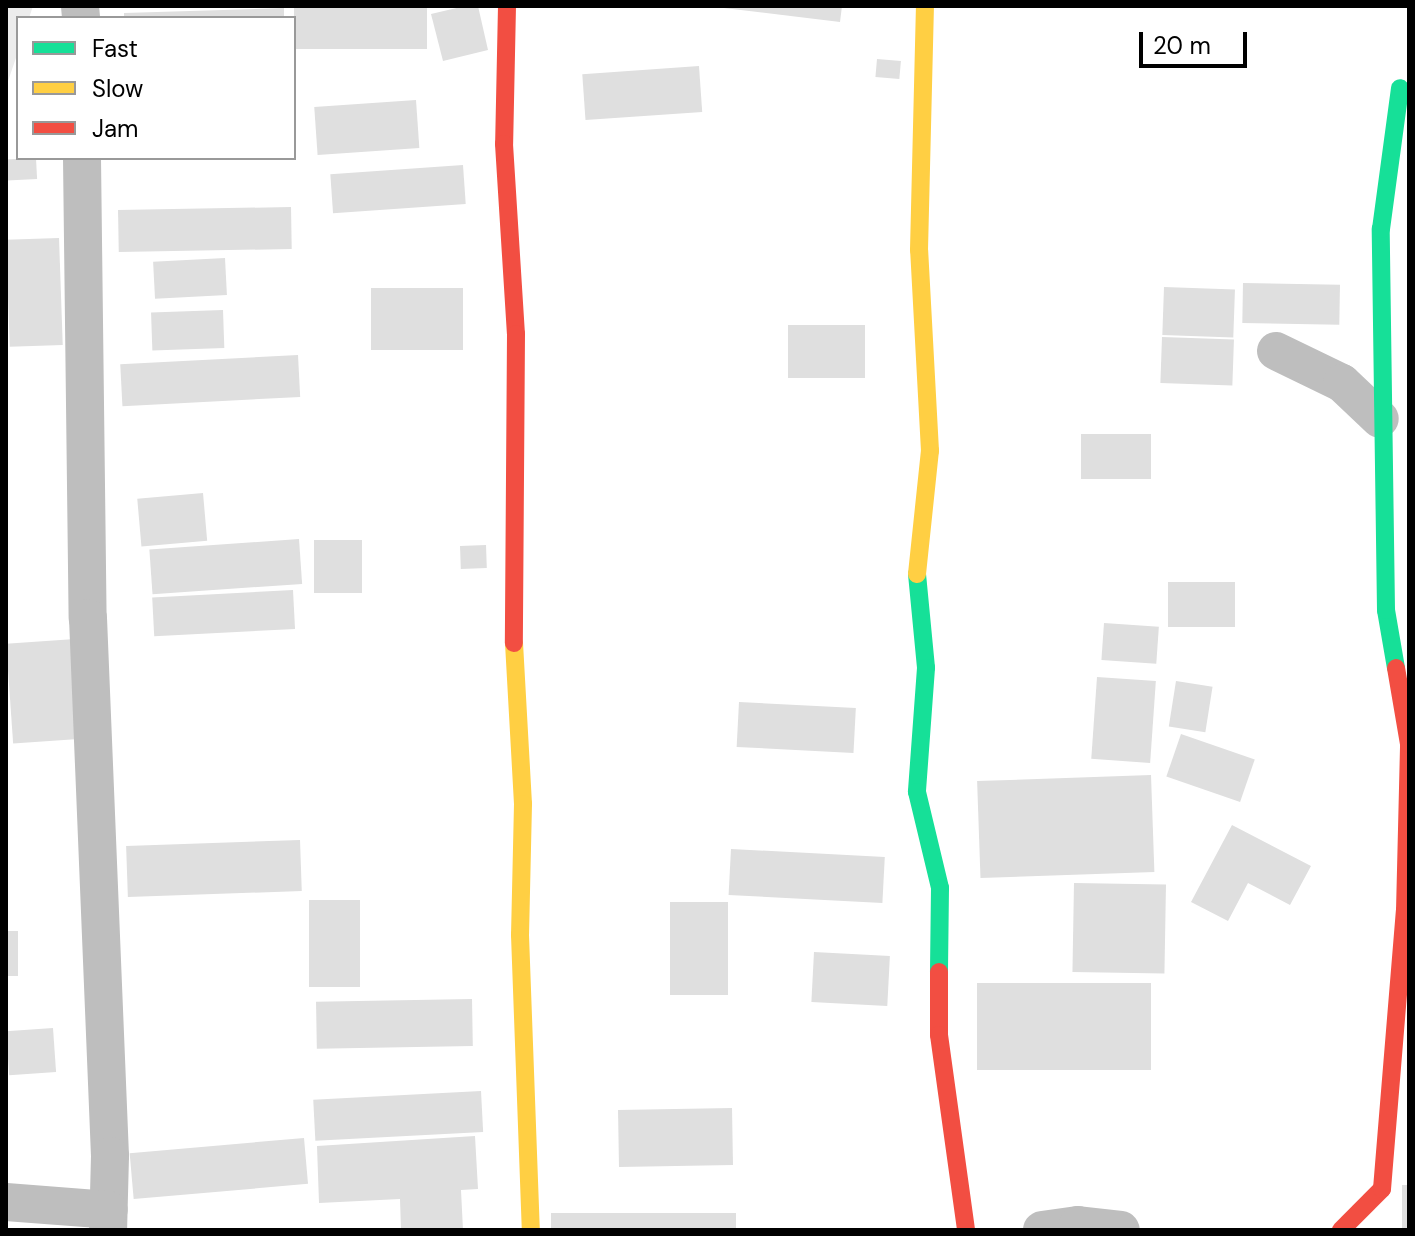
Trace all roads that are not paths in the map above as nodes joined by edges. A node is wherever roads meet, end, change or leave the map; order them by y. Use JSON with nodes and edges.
{"nodes":[{"id":1,"x":507,"y":6,"type":"edge"},
{"id":2,"x":925,"y":6,"type":"edge"},
{"id":3,"x":1400,"y":88,"type":"dead end"},
{"id":4,"x":82,"y":160,"type":"edge"},
{"id":5,"x":1276,"y":351,"type":"dead end"},
{"id":6,"x":1380,"y":419,"type":"junction"},
{"id":7,"x":6,"y":1202,"type":"edge"},
{"id":8,"x":108,"y":1220,"type":"edge"},
{"id":9,"x":531,"y":1230,"type":"edge"},
{"id":10,"x":966,"y":1230,"type":"edge"},
{"id":11,"x":1042,"y":1230,"type":"edge"},
{"id":12,"x":1121,"y":1230,"type":"edge"},
{"id":13,"x":1341,"y":1230,"type":"edge"}],
"edges":[{"from":1,"to":9,"type":"street"},
{"from":2,"to":10,"type":"street"},
{"from":3,"to":6,"type":"street"},
{"from":4,"to":8,"type":"street"},
{"from":5,"to":6,"type":"street"},
{"from":6,"to":13,"type":"street"},
{"from":7,"to":8,"type":"street"},
{"from":11,"to":12,"type":"street"}]}
